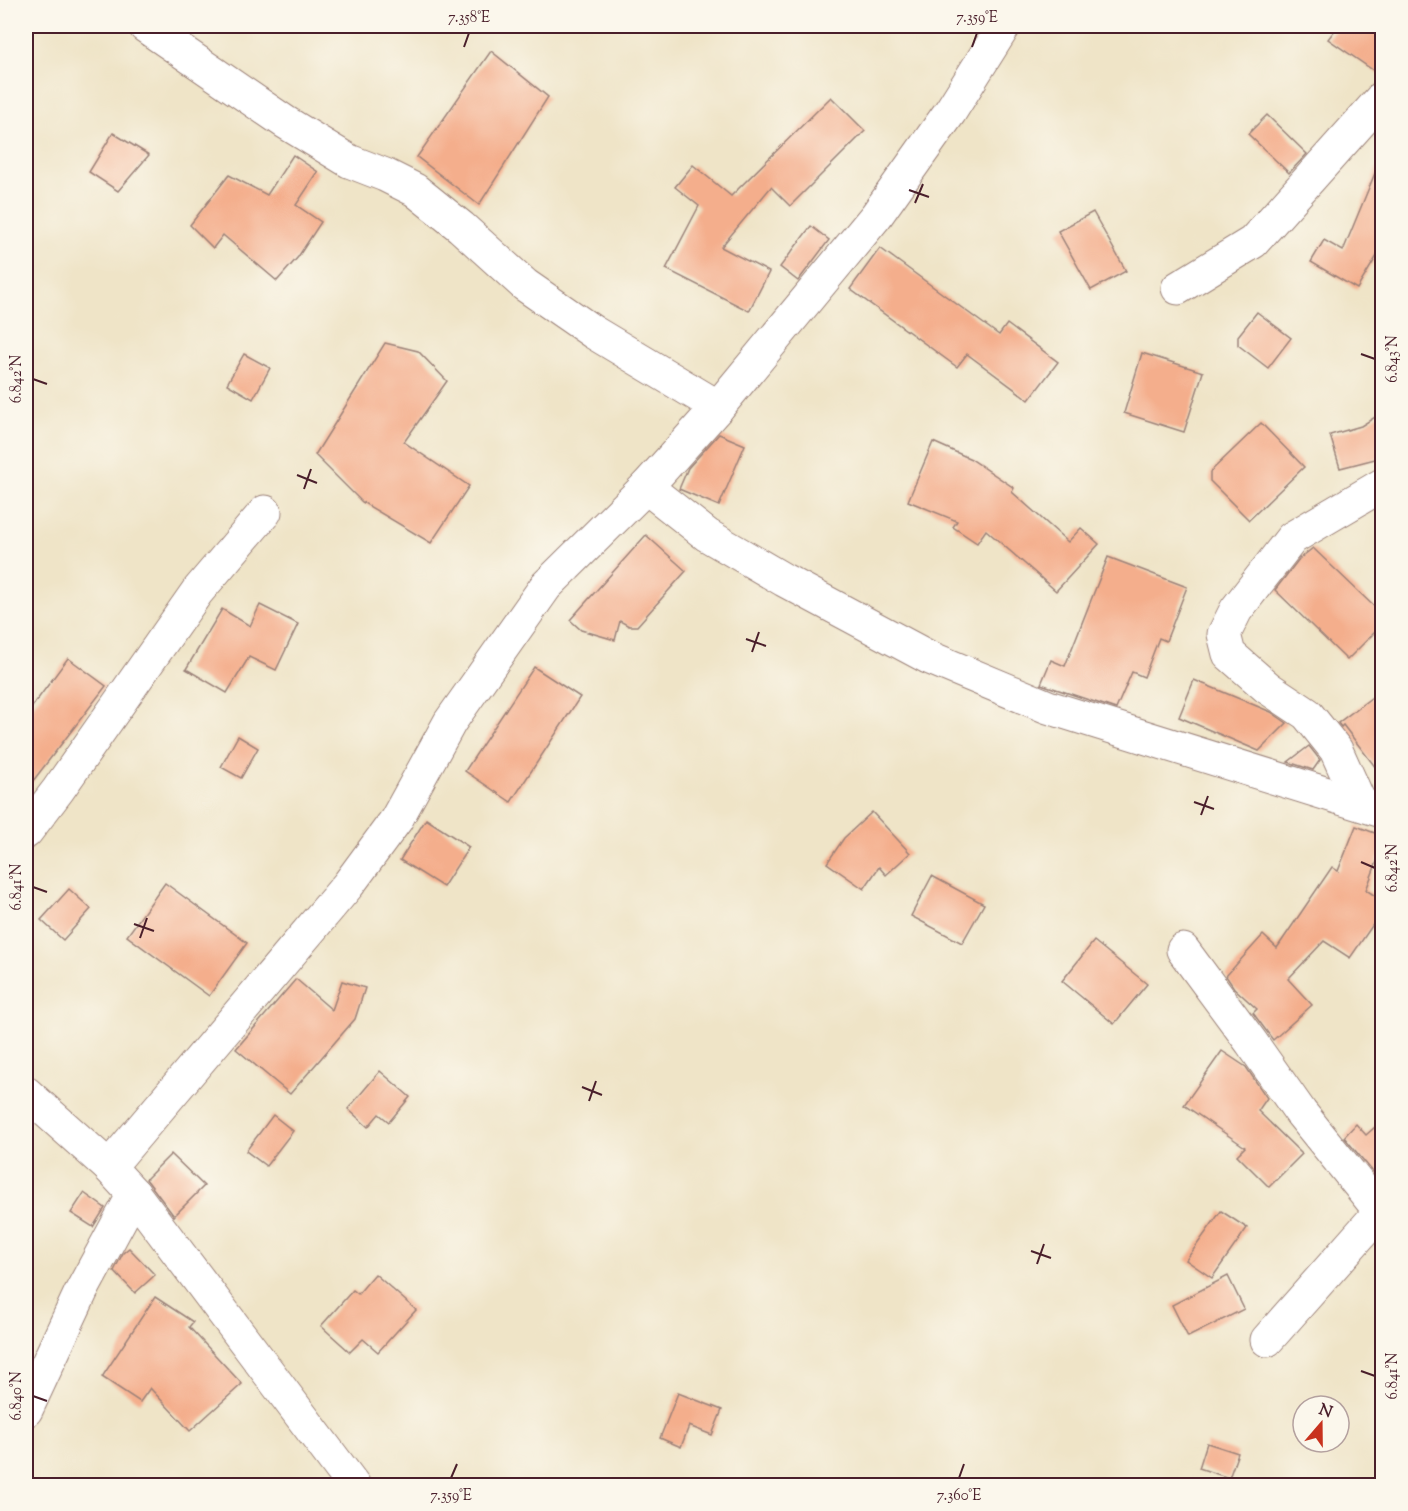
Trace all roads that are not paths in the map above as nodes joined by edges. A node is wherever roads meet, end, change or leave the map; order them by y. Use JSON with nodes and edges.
{"nodes":[{"id":1,"x":145,"y":26,"type":"edge"},
{"id":2,"x":1004,"y":26,"type":"edge"},
{"id":3,"x":1383,"y":98,"type":"edge"},
{"id":4,"x":1179,"y":288,"type":"dead end"},
{"id":5,"x":718,"y":408,"type":"junction"},
{"id":6,"x":1383,"y":485,"type":"edge"},
{"id":7,"x":646,"y":487,"type":"junction"},
{"id":8,"x":265,"y":512,"type":"dead end"},
{"id":9,"x":1371,"y":807,"type":"edge"},
{"id":10,"x":26,"y":832,"type":"edge"},
{"id":11,"x":1183,"y":950,"type":"dead end"},
{"id":12,"x":26,"y":1093,"type":"edge"},
{"id":13,"x":109,"y":1167,"type":"junction"},
{"id":14,"x":134,"y":1194,"type":"junction"},
{"id":15,"x":1382,"y":1211,"type":"edge"},
{"id":16,"x":1267,"y":1340,"type":"dead end"},
{"id":17,"x":26,"y":1410,"type":"edge"},
{"id":18,"x":354,"y":1485,"type":"edge"}],
"edges":[{"from":1,"to":5,"type":"street"},
{"from":2,"to":5,"type":"street"},
{"from":3,"to":4,"type":"street"},
{"from":5,"to":7,"type":"street"},
{"from":6,"to":9,"type":"street"},
{"from":7,"to":9,"type":"street"},
{"from":7,"to":13,"type":"street"},
{"from":8,"to":10,"type":"street"},
{"from":11,"to":15,"type":"street"},
{"from":12,"to":13,"type":"street"},
{"from":13,"to":14,"type":"street"},
{"from":14,"to":17,"type":"street"},
{"from":14,"to":18,"type":"street"},
{"from":15,"to":16,"type":"street"}]}
